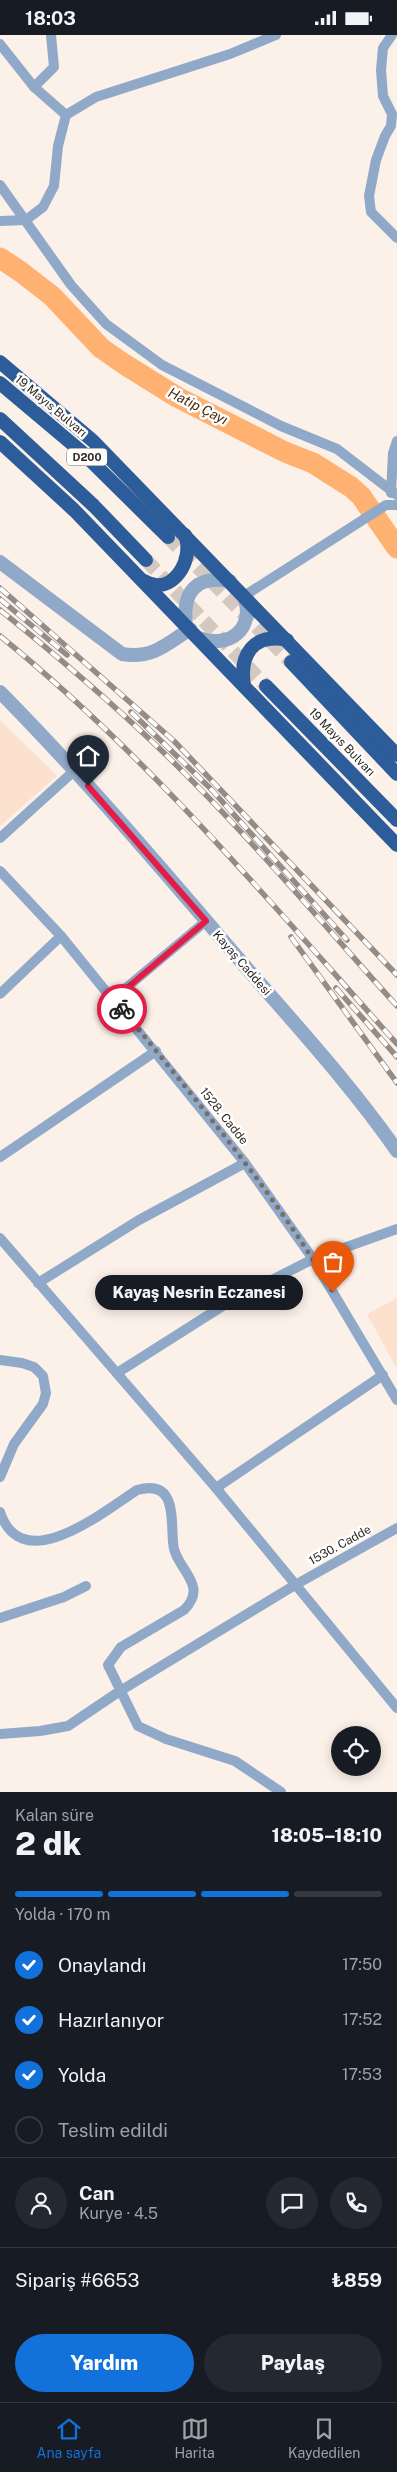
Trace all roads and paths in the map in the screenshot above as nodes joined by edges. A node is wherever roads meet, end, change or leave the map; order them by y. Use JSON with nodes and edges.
{"nodes":[{"id":1,"x":51,"y":35,"type":"edge"},
{"id":2,"x":276,"y":35,"type":"edge"},
{"id":3,"x":392,"y":35,"type":"edge"},
{"id":4,"x":0,"y":44,"type":"edge"},
{"id":5,"x":34,"y":87,"type":"junction"},
{"id":6,"x":66,"y":115,"type":"junction"},
{"id":7,"x":0,"y":185,"type":"edge"},
{"id":8,"x":26,"y":220,"type":"junction"},
{"id":9,"x":0,"y":221,"type":"edge"},
{"id":10,"x":397,"y":238,"type":"edge"},
{"id":11,"x":0,"y":361,"type":"edge"},
{"id":12,"x":0,"y":383,"type":"edge"},
{"id":13,"x":0,"y":419,"type":"edge"},
{"id":14,"x":397,"y":441,"type":"edge"},
{"id":15,"x":0,"y":442,"type":"edge"},
{"id":16,"x":395,"y":492,"type":"edge"},
{"id":17,"x":386,"y":505,"type":"junction"},
{"id":18,"x":397,"y":505,"type":"edge"},
{"id":19,"x":185,"y":534,"type":"junction"},
{"id":20,"x":168,"y":537,"type":"tunnel mouth"},
{"id":21,"x":146,"y":560,"type":"tunnel mouth"},
{"id":22,"x":0,"y":562,"type":"edge"},
{"id":23,"x":141,"y":579,"type":"junction"},
{"id":24,"x":230,"y":581,"type":"junction"},
{"id":25,"x":244,"y":596,"type":"junction"},
{"id":26,"x":192,"y":631,"type":"junction"},
{"id":27,"x":287,"y":640,"type":"junction"},
{"id":28,"x":290,"y":662,"type":"tunnel mouth"},
{"id":29,"x":244,"y":685,"type":"junction"},
{"id":30,"x":266,"y":685,"type":"tunnel mouth"},
{"id":31,"x":0,"y":692,"type":"edge"},
{"id":32,"x":397,"y":755,"type":"edge"},
{"id":33,"x":74,"y":771,"type":"junction"},
{"id":34,"x":397,"y":774,"type":"edge"},
{"id":35,"x":397,"y":820,"type":"edge"},
{"id":36,"x":0,"y":838,"type":"edge"},
{"id":37,"x":397,"y":845,"type":"edge"},
{"id":38,"x":0,"y":871,"type":"edge"},
{"id":39,"x":206,"y":921,"type":"junction"},
{"id":40,"x":61,"y":936,"type":"junction"},
{"id":41,"x":0,"y":994,"type":"edge"},
{"id":42,"x":114,"y":999,"type":"junction"},
{"id":43,"x":156,"y":1051,"type":"junction"},
{"id":44,"x":397,"y":1151,"type":"edge"},
{"id":45,"x":0,"y":1157,"type":"edge"},
{"id":46,"x":245,"y":1163,"type":"junction"},
{"id":47,"x":397,"y":1229,"type":"edge"},
{"id":48,"x":0,"y":1238,"type":"edge"},
{"id":49,"x":313,"y":1259,"type":"junction"},
{"id":50,"x":38,"y":1283,"type":"junction"},
{"id":51,"x":0,"y":1360,"type":"edge"},
{"id":52,"x":117,"y":1373,"type":"junction"},
{"id":53,"x":383,"y":1375,"type":"junction"},
{"id":54,"x":397,"y":1400,"type":"edge"},
{"id":55,"x":0,"y":1477,"type":"edge"},
{"id":56,"x":216,"y":1488,"type":"junction"},
{"id":57,"x":0,"y":1512,"type":"edge"},
{"id":58,"x":397,"y":1528,"type":"edge"},
{"id":59,"x":86,"y":1585,"type":"dead end"},
{"id":60,"x":295,"y":1585,"type":"junction"},
{"id":61,"x":0,"y":1618,"type":"edge"},
{"id":62,"x":120,"y":1691,"type":"junction"},
{"id":63,"x":397,"y":1708,"type":"edge"},
{"id":64,"x":0,"y":1734,"type":"edge"},
{"id":65,"x":281,"y":1792,"type":"edge"}],
"edges":[{"from":1,"to":5,"type":"street"},
{"from":2,"to":6,"type":"street"},
{"from":3,"to":10,"type":"street"},
{"from":4,"to":5,"type":"street"},
{"from":5,"to":6,"type":"street"},
{"from":6,"to":8,"type":"street"},
{"from":7,"to":8,"type":"street"},
{"from":8,"to":9,"type":"street"},
{"from":8,"to":16,"type":"street"},
{"from":11,"to":19,"type":"highway"},
{"from":12,"to":20,"type":"highway","name":"19 Mayıs Bulvarı","number":"D200"},
{"from":13,"to":21,"type":"highway","number":"D200"},
{"from":14,"to":16,"type":"street"},
{"from":15,"to":23,"type":"highway"},
{"from":16,"to":17,"type":"street"},
{"from":17,"to":18,"type":"street"},
{"from":17,"to":25,"type":"street"},
{"from":19,"to":23,"type":"highway"},
{"from":19,"to":24,"type":"highway"},
{"from":22,"to":26,"type":"street"},
{"from":23,"to":26,"type":"highway"},
{"from":24,"to":25,"type":"highway"},
{"from":24,"to":26,"type":"street"},
{"from":25,"to":26,"type":"street"},
{"from":25,"to":27,"type":"highway"},
{"from":26,"to":29,"type":"highway"},
{"from":27,"to":29,"type":"highway"},
{"from":27,"to":32,"type":"highway"},
{"from":28,"to":34,"type":"highway","name":"19 Mayıs Bulvarı"},
{"from":29,"to":37,"type":"highway"},
{"from":30,"to":35,"type":"highway","name":"19 Mayıs Bulvarı"},
{"from":31,"to":33,"type":"street","name":"Kayaş Caddesi"},
{"from":33,"to":36,"type":"street"},
{"from":33,"to":39,"type":"street","name":"Kayaş Caddesi"},
{"from":38,"to":40,"type":"street","name":"1528. Cadde"},
{"from":39,"to":42,"type":"street"},
{"from":39,"to":44,"type":"street","name":"Kayaş Caddesi"},
{"from":40,"to":41,"type":"street"},
{"from":40,"to":42,"type":"street","name":"1528. Cadde"},
{"from":42,"to":43,"type":"street","name":"1528. Cadde"},
{"from":43,"to":45,"type":"street"},
{"from":43,"to":46,"type":"street","name":"1528. Cadde"},
{"from":46,"to":49,"type":"street","name":"1528. Cadde"},
{"from":46,"to":50,"type":"street"},
{"from":47,"to":49,"type":"street"},
{"from":48,"to":50,"type":"street"},
{"from":49,"to":52,"type":"street"},
{"from":49,"to":53,"type":"street","name":"1528. Cadde"},
{"from":50,"to":52,"type":"street"},
{"from":51,"to":55,"type":"street"},
{"from":52,"to":56,"type":"street"},
{"from":53,"to":54,"type":"street","name":"1528. Cadde"},
{"from":53,"to":56,"type":"street"},
{"from":56,"to":60,"type":"street"},
{"from":57,"to":62,"type":"street"},
{"from":58,"to":60,"type":"street","name":"1530. Cadde"},
{"from":59,"to":61,"type":"street"},
{"from":60,"to":62,"type":"street","name":"1530. Cadde"},
{"from":60,"to":63,"type":"street"},
{"from":62,"to":64,"type":"street","name":"1530. Cadde"},
{"from":62,"to":65,"type":"street"}]}
